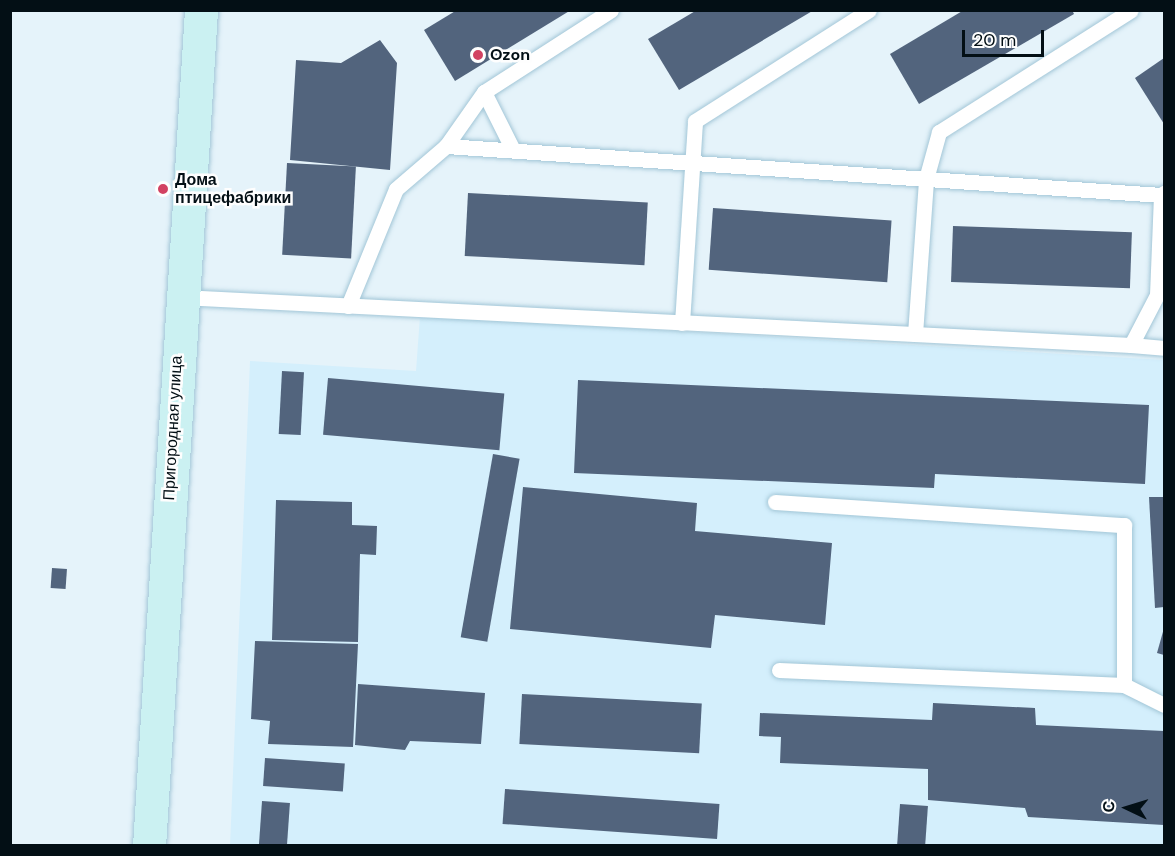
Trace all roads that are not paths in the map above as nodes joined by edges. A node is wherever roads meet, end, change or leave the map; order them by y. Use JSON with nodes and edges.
{"nodes":[{"id":1,"x":201,"y":10,"type":"edge"},
{"id":2,"x":611,"y":10,"type":"edge"},
{"id":3,"x":869,"y":10,"type":"edge"},
{"id":4,"x":1131,"y":10,"type":"edge"},
{"id":5,"x":484,"y":92,"type":"junction"},
{"id":6,"x":446,"y":146,"type":"junction"},
{"id":7,"x":513,"y":150,"type":"junction"},
{"id":8,"x":693,"y":163,"type":"junction"},
{"id":9,"x":926,"y":178,"type":"junction"},
{"id":10,"x":1163,"y":194,"type":"edge"},
{"id":11,"x":181,"y":297,"type":"junction"},
{"id":12,"x":348,"y":306,"type":"junction"},
{"id":13,"x":682,"y":323,"type":"junction"},
{"id":14,"x":915,"y":334,"type":"junction"},
{"id":15,"x":1131,"y":345,"type":"junction"},
{"id":16,"x":1164,"y":348,"type":"edge"},
{"id":17,"x":775,"y":502,"type":"dead end"},
{"id":18,"x":779,"y":670,"type":"dead end"},
{"id":19,"x":1124,"y":685,"type":"junction"},
{"id":20,"x":1164,"y":705,"type":"edge"},
{"id":21,"x":149,"y":846,"type":"edge"}],
"edges":[{"from":1,"to":11,"type":"street","name":"Пригородная улица"},
{"from":2,"to":5,"type":"lane"},
{"from":3,"to":8,"type":"lane"},
{"from":4,"to":9,"type":"lane"},
{"from":5,"to":6,"type":"lane"},
{"from":5,"to":7,"type":"lane"},
{"from":6,"to":7,"type":"lane"},
{"from":6,"to":12,"type":"lane"},
{"from":7,"to":8,"type":"lane"},
{"from":8,"to":9,"type":"lane"},
{"from":8,"to":13,"type":"lane"},
{"from":9,"to":10,"type":"lane"},
{"from":9,"to":14,"type":"lane"},
{"from":10,"to":15,"type":"lane"},
{"from":11,"to":12,"type":"lane"},
{"from":11,"to":21,"type":"street","name":"Пригородная улица"},
{"from":12,"to":13,"type":"lane"},
{"from":13,"to":14,"type":"lane"},
{"from":14,"to":15,"type":"lane"},
{"from":15,"to":16,"type":"lane"},
{"from":17,"to":19,"type":"lane"},
{"from":18,"to":19,"type":"lane"},
{"from":19,"to":20,"type":"lane"}]}
